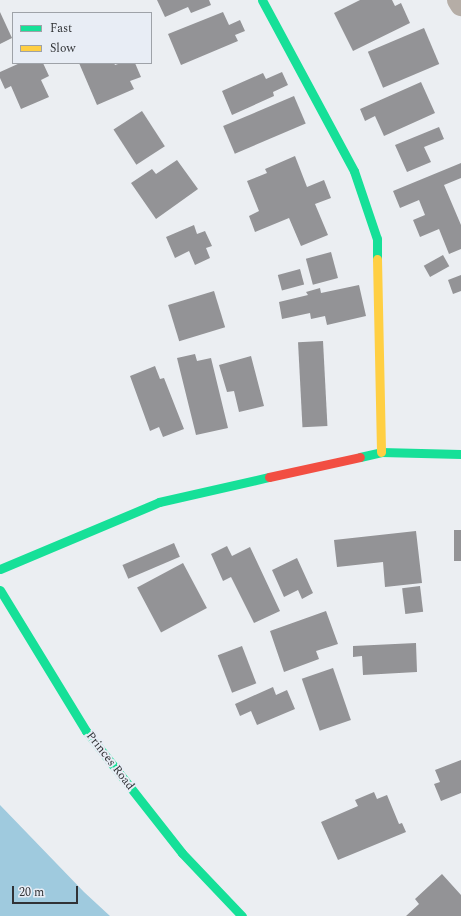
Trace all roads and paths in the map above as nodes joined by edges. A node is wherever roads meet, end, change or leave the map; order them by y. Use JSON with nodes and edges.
{"nodes":[{"id":1,"x":262,"y":0,"type":"edge"},
{"id":2,"x":458,"y":0,"type":"edge"},
{"id":3,"x":461,"y":5,"type":"edge"},
{"id":4,"x":382,"y":452,"type":"junction"},
{"id":5,"x":461,"y":454,"type":"edge"},
{"id":6,"x":0,"y":569,"type":"edge"},
{"id":7,"x":0,"y":590,"type":"edge"},
{"id":8,"x":242,"y":916,"type":"edge"}],
"edges":[{"from":1,"to":4,"type":"street"},
{"from":2,"to":3,"type":"street"},
{"from":4,"to":5,"type":"street"},
{"from":4,"to":6,"type":"street"},
{"from":7,"to":8,"type":"street","name":"Princes Road"}]}
